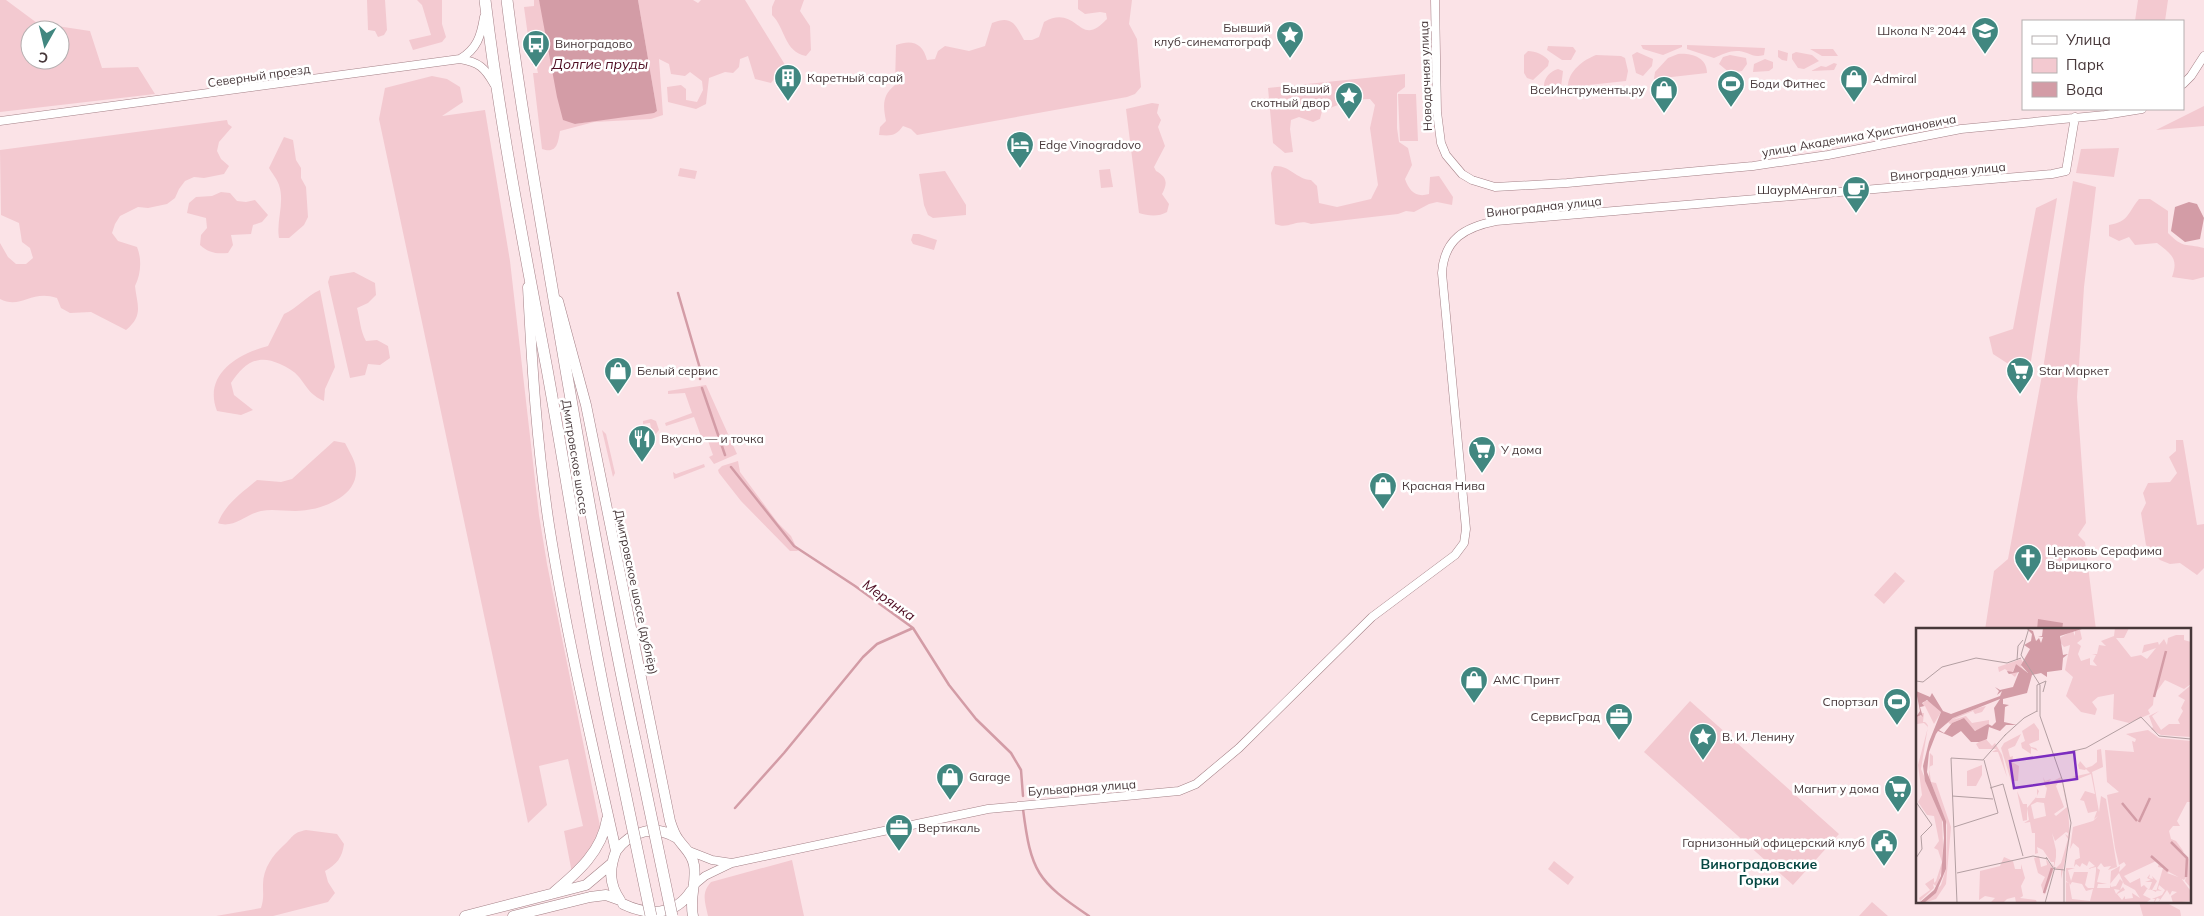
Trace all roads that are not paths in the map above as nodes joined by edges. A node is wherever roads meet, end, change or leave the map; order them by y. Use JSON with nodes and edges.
{"nodes":[{"id":1,"x":507,"y":0,"type":"edge"},
{"id":2,"x":1436,"y":0,"type":"edge"},
{"id":3,"x":486,"y":4,"type":"edge"},
{"id":4,"x":2204,"y":56,"type":"edge"},
{"id":5,"x":460,"y":59,"type":"junction"},
{"id":6,"x":2184,"y":83,"type":"edge"},
{"id":7,"x":498,"y":91,"type":"junction"},
{"id":8,"x":2134,"y":110,"type":"edge"},
{"id":9,"x":2075,"y":117,"type":"junction"},
{"id":10,"x":0,"y":121,"type":"edge"},
{"id":11,"x":1462,"y":174,"type":"joint"},
{"id":12,"x":527,"y":266,"type":"junction"},
{"id":13,"x":549,"y":269,"type":"junction"},
{"id":14,"x":1372,"y":617,"type":"joint"},
{"id":15,"x":608,"y":815,"type":"junction"},
{"id":16,"x":678,"y":838,"type":"junction"},
{"id":17,"x":616,"y":851,"type":"junction"},
{"id":18,"x":689,"y":851,"type":"junction"},
{"id":19,"x":732,"y":863,"type":"junction"},
{"id":20,"x":611,"y":864,"type":"junction"},
{"id":21,"x":692,"y":887,"type":"junction"},
{"id":22,"x":552,"y":894,"type":"junction"},
{"id":23,"x":622,"y":902,"type":"junction"},
{"id":24,"x":465,"y":916,"type":"edge"},
{"id":25,"x":513,"y":916,"type":"edge"},
{"id":26,"x":631,"y":916,"type":"edge"},
{"id":27,"x":651,"y":916,"type":"edge"},
{"id":28,"x":672,"y":916,"type":"edge"},
{"id":29,"x":693,"y":916,"type":"edge"}],
"edges":[{"from":1,"to":13,"type":"highway","name":"Дмитровское шоссе"},
{"from":2,"to":11,"type":"street","name":"Новодачная улица"},
{"from":3,"to":5,"type":"street"},
{"from":3,"to":7,"type":"highway","name":"Дмитровское шоссе"},
{"from":4,"to":6,"type":"street"},
{"from":5,"to":7,"type":"street"},
{"from":5,"to":10,"type":"street","name":"Северный проезд"},
{"from":7,"to":12,"type":"highway","name":"Дмитровское шоссе"},
{"from":8,"to":9,"type":"street","name":"улица Академика Христиановича"},
{"from":9,"to":11,"type":"street","name":"улица Академика Христиановича"},
{"from":9,"to":14,"type":"street","name":"Виноградная улица"},
{"from":12,"to":15,"type":"main road"},
{"from":12,"to":27,"type":"highway","name":"Дмитровское шоссе","bridge":true},
{"from":13,"to":16,"type":"main road","name":"Дмитровское шоссе (дублёр)"},
{"from":13,"to":28,"type":"highway","name":"Дмитровское шоссе","bridge":true},
{"from":14,"to":19,"type":"street","name":"Бульварная улица"},
{"from":15,"to":17,"type":"main road"},
{"from":15,"to":22,"type":"main road"},
{"from":16,"to":17,"type":"main road"},
{"from":16,"to":18,"type":"main road","name":"Дмитровское шоссе (дублёр)"},
{"from":17,"to":20,"type":"main road"},
{"from":18,"to":19,"type":"street"},
{"from":18,"to":21,"type":"main road","name":"Дмитровское шоссе (дублёр)"},
{"from":19,"to":21,"type":"street"},
{"from":20,"to":22,"type":"main road"},
{"from":20,"to":23,"type":"main road"},
{"from":21,"to":23,"type":"main road"},
{"from":21,"to":29,"type":"main road","name":"Дмитровское шоссе (дублёр)"},
{"from":22,"to":24,"type":"main road"},
{"from":23,"to":25,"type":"main road"},
{"from":23,"to":26,"type":"main road"}]}
